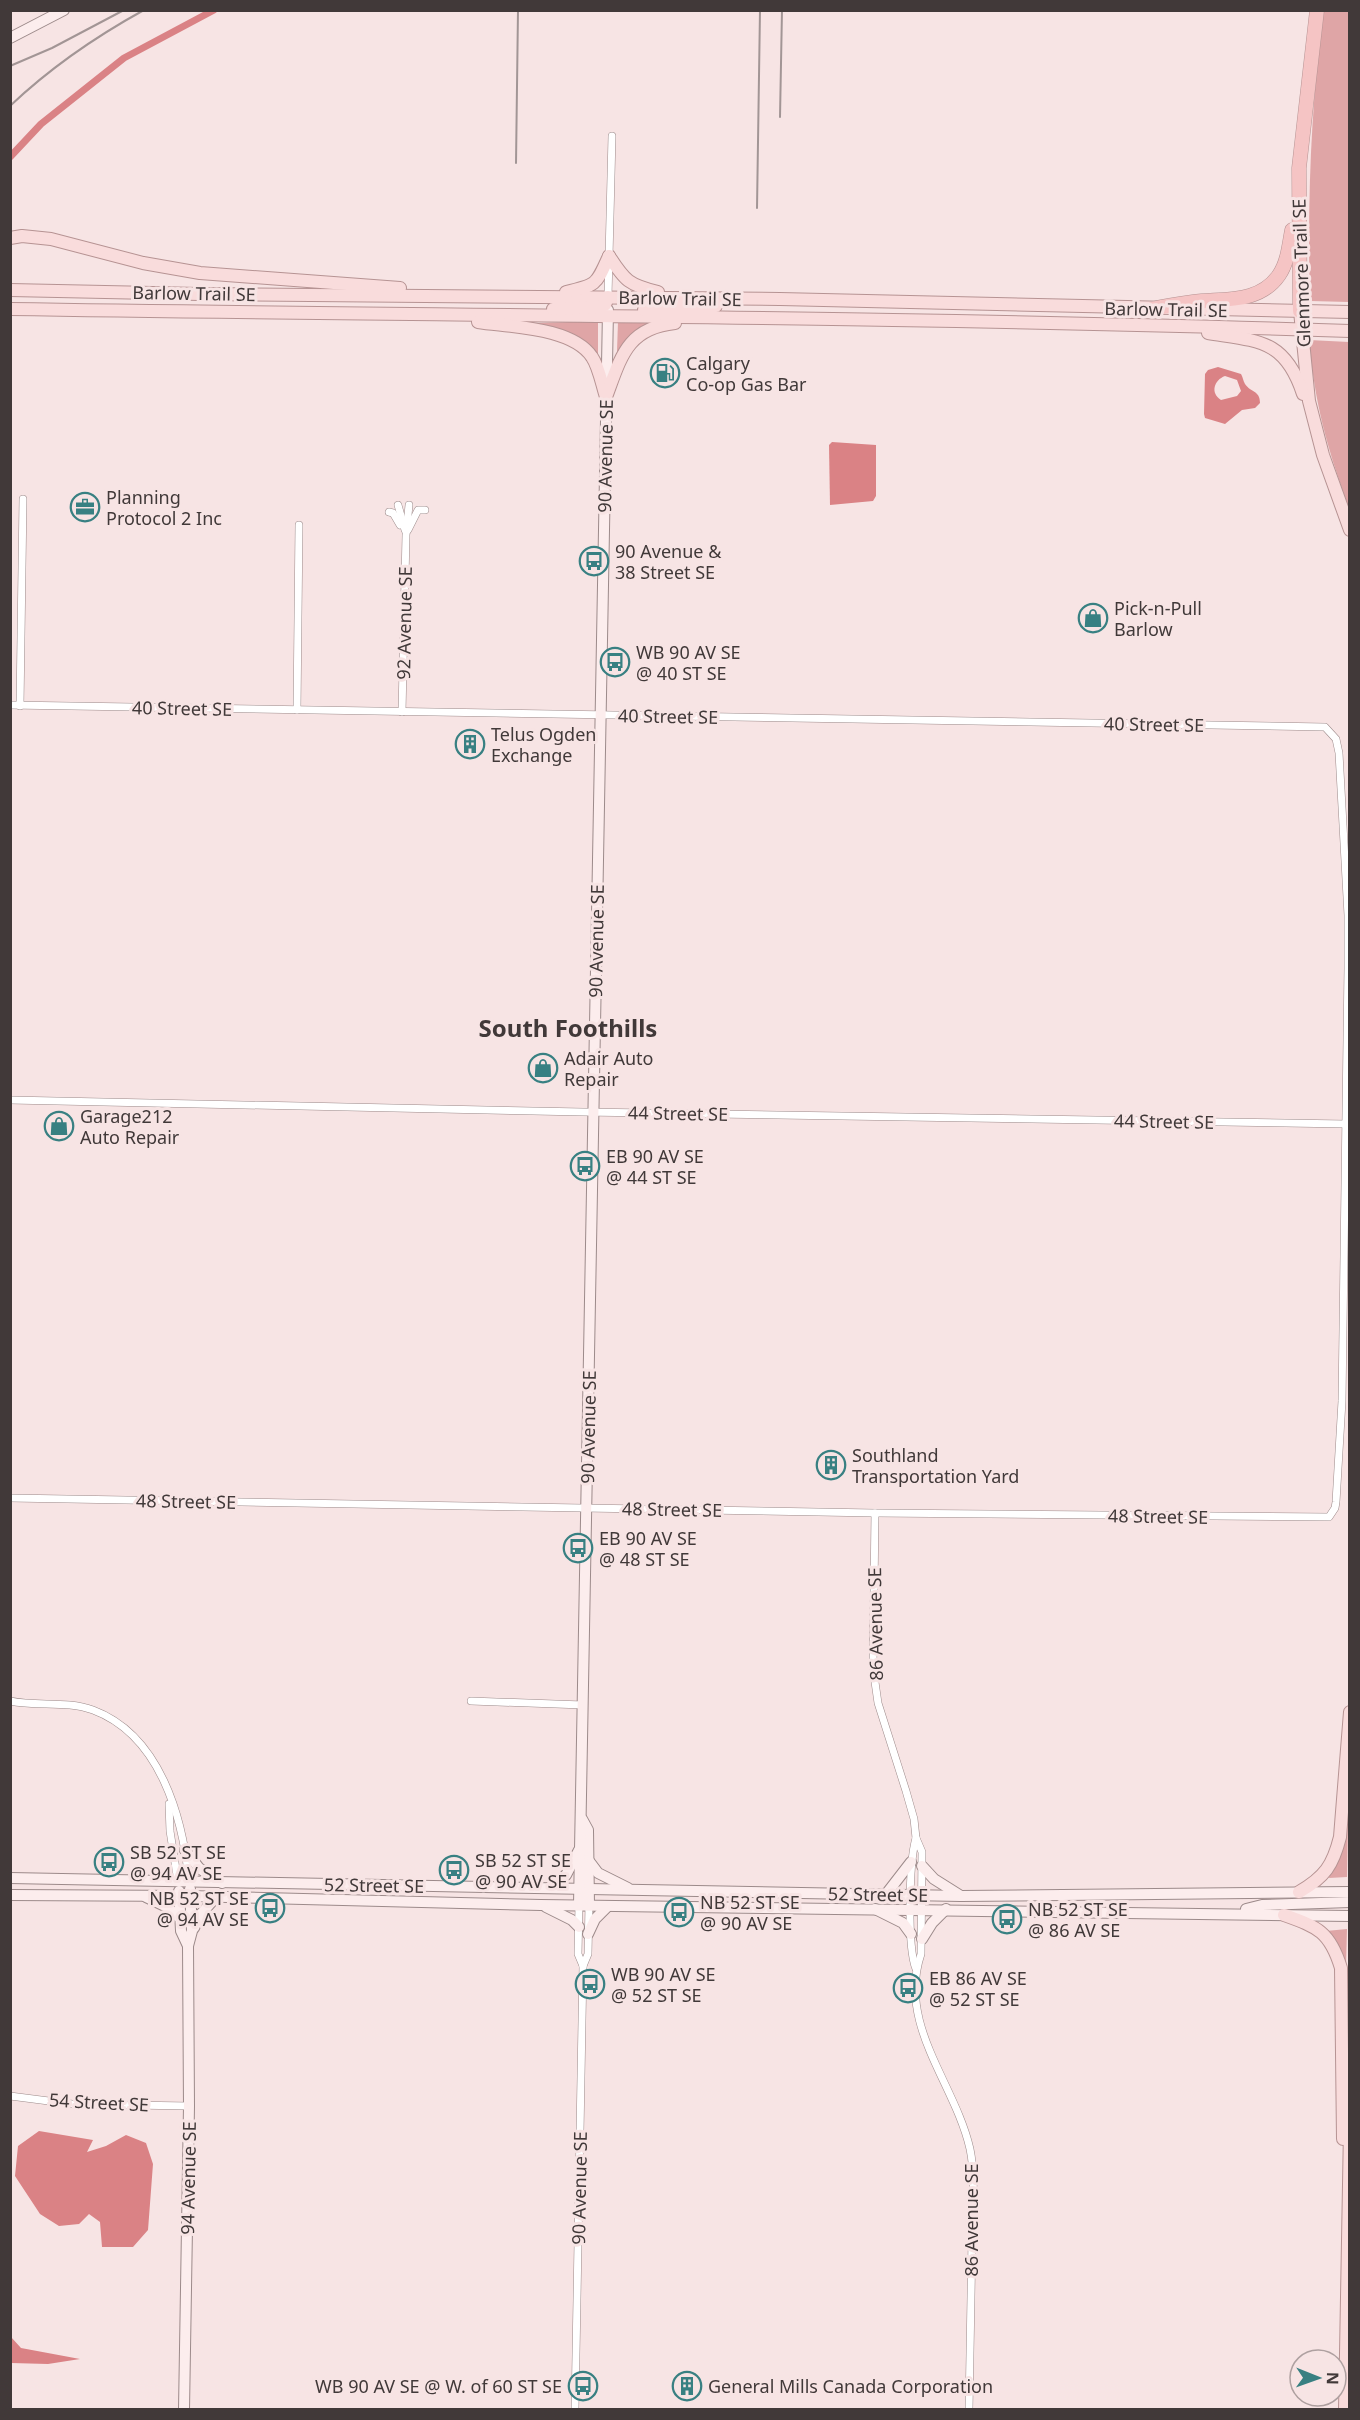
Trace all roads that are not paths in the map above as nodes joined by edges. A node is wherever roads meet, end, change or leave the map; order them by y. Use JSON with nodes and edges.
{"nodes":[{"id":1,"x":64,"y":10,"type":"edge"},
{"id":2,"x":1311,"y":10,"type":"edge"},
{"id":3,"x":1317,"y":10,"type":"edge"},
{"id":4,"x":10,"y":38,"type":"edge"},
{"id":5,"x":1305,"y":106,"type":"junction"},
{"id":6,"x":612,"y":136,"type":"dead end"},
{"id":7,"x":1298,"y":193,"type":"junction"},
{"id":8,"x":10,"y":237,"type":"edge"},
{"id":9,"x":609,"y":256,"type":"junction"},
{"id":10,"x":10,"y":290,"type":"edge"},
{"id":11,"x":464,"y":296,"type":"junction"},
{"id":12,"x":608,"y":297,"type":"junction"},
{"id":13,"x":544,"y":298,"type":"junction"},
{"id":14,"x":694,"y":298,"type":"junction"},
{"id":15,"x":780,"y":299,"type":"junction"},
{"id":16,"x":10,"y":309,"type":"edge"},
{"id":17,"x":1152,"y":309,"type":"junction"},
{"id":18,"x":1300,"y":311,"type":"junction"},
{"id":19,"x":1350,"y":312,"type":"edge"},
{"id":20,"x":426,"y":314,"type":"junction"},
{"id":21,"x":514,"y":316,"type":"junction"},
{"id":22,"x":608,"y":316,"type":"junction"},
{"id":23,"x":737,"y":319,"type":"junction"},
{"id":24,"x":1162,"y":325,"type":"junction"},
{"id":25,"x":1301,"y":329,"type":"junction"},
{"id":26,"x":1350,"y":331,"type":"edge"},
{"id":27,"x":606,"y":397,"type":"junction"},
{"id":28,"x":1316,"y":430,"type":"junction"},
{"id":29,"x":23,"y":499,"type":"dead end"},
{"id":30,"x":398,"y":505,"type":"dead end"},
{"id":31,"x":409,"y":505,"type":"dead end"},
{"id":32,"x":425,"y":510,"type":"dead end"},
{"id":33,"x":389,"y":512,"type":"dead end"},
{"id":34,"x":299,"y":525,"type":"dead end"},
{"id":35,"x":1350,"y":530,"type":"edge"},
{"id":36,"x":406,"y":535,"type":"junction"},
{"id":37,"x":10,"y":705,"type":"edge"},
{"id":38,"x":20,"y":705,"type":"junction"},
{"id":39,"x":297,"y":710,"type":"junction"},
{"id":40,"x":402,"y":712,"type":"junction"},
{"id":41,"x":600,"y":715,"type":"junction"},
{"id":42,"x":10,"y":1101,"type":"edge"},
{"id":43,"x":593,"y":1112,"type":"junction"},
{"id":44,"x":1346,"y":1124,"type":"junction"},
{"id":45,"x":10,"y":1498,"type":"edge"},
{"id":46,"x":587,"y":1508,"type":"junction"},
{"id":47,"x":875,"y":1513,"type":"junction"},
{"id":48,"x":10,"y":1701,"type":"edge"},
{"id":49,"x":471,"y":1701,"type":"dead end"},
{"id":50,"x":583,"y":1705,"type":"junction"},
{"id":51,"x":1350,"y":1712,"type":"edge"},
{"id":52,"x":169,"y":1796,"type":"junction"},
{"id":53,"x":582,"y":1819,"type":"junction"},
{"id":54,"x":915,"y":1838,"type":"junction"},
{"id":55,"x":580,"y":1847,"type":"junction"},
{"id":56,"x":184,"y":1850,"type":"junction"},
{"id":57,"x":589,"y":1861,"type":"junction"},
{"id":58,"x":911,"y":1862,"type":"junction"},
{"id":59,"x":922,"y":1866,"type":"junction"},
{"id":60,"x":10,"y":1878,"type":"edge"},
{"id":61,"x":184,"y":1882,"type":"junction"},
{"id":62,"x":222,"y":1883,"type":"junction"},
{"id":63,"x":550,"y":1887,"type":"junction"},
{"id":64,"x":584,"y":1888,"type":"junction"},
{"id":65,"x":633,"y":1891,"type":"junction"},
{"id":66,"x":1299,"y":1892,"type":"junction"},
{"id":67,"x":1350,"y":1892,"type":"edge"},
{"id":68,"x":887,"y":1893,"type":"junction"},
{"id":69,"x":10,"y":1895,"type":"edge"},
{"id":70,"x":917,"y":1895,"type":"junction"},
{"id":71,"x":143,"y":1896,"type":"junction"},
{"id":72,"x":185,"y":1896,"type":"junction"},
{"id":73,"x":961,"y":1896,"type":"junction"},
{"id":74,"x":216,"y":1897,"type":"junction"},
{"id":75,"x":1350,"y":1902,"type":"edge"},
{"id":76,"x":541,"y":1905,"type":"junction"},
{"id":77,"x":584,"y":1905,"type":"junction"},
{"id":78,"x":608,"y":1906,"type":"junction"},
{"id":79,"x":872,"y":1908,"type":"junction"},
{"id":80,"x":916,"y":1909,"type":"junction"},
{"id":81,"x":946,"y":1909,"type":"junction"},
{"id":82,"x":1231,"y":1913,"type":"junction"},
{"id":83,"x":1284,"y":1915,"type":"junction"},
{"id":84,"x":1350,"y":1916,"type":"edge"},
{"id":85,"x":181,"y":1919,"type":"junction"},
{"id":86,"x":583,"y":1930,"type":"junction"},
{"id":87,"x":192,"y":1931,"type":"junction"},
{"id":88,"x":911,"y":1934,"type":"junction"},
{"id":89,"x":922,"y":1939,"type":"junction"},
{"id":90,"x":188,"y":1946,"type":"junction"},
{"id":91,"x":583,"y":1966,"type":"junction"},
{"id":92,"x":916,"y":1969,"type":"junction"},
{"id":93,"x":10,"y":2096,"type":"edge"},
{"id":94,"x":189,"y":2106,"type":"junction"},
{"id":95,"x":1350,"y":2128,"type":"edge"},
{"id":96,"x":1349,"y":2165,"type":"edge"},
{"id":97,"x":184,"y":2409,"type":"edge"},
{"id":98,"x":575,"y":2409,"type":"edge"},
{"id":99,"x":969,"y":2409,"type":"edge"},
{"id":100,"x":1345,"y":2409,"type":"edge"}],
"edges":[{"from":1,"to":4,"type":"main road"},
{"from":2,"to":5,"type":"highway"},
{"from":3,"to":5,"type":"highway","name":"Glenmore Trail SE"},
{"from":5,"to":7,"type":"highway","name":"Glenmore Trail SE"},
{"from":6,"to":9,"type":"street","name":"90 Avenue SE"},
{"from":7,"to":17,"type":"highway"},
{"from":7,"to":18,"type":"highway","name":"Glenmore Trail SE"},
{"from":8,"to":11,"type":"main road"},
{"from":9,"to":12,"type":"street","name":"90 Avenue SE"},
{"from":9,"to":13,"type":"main road"},
{"from":9,"to":14,"type":"main road"},
{"from":10,"to":11,"type":"main road","name":"Barlow Trail SE"},
{"from":11,"to":13,"type":"main road","name":"Barlow Trail SE"},
{"from":12,"to":13,"type":"main road","name":"Barlow Trail SE"},
{"from":12,"to":14,"type":"main road","name":"Barlow Trail SE"},
{"from":12,"to":21,"type":"main road"},
{"from":12,"to":22,"type":"main road","name":"90 Avenue SE"},
{"from":14,"to":15,"type":"main road","name":"Barlow Trail SE"},
{"from":15,"to":17,"type":"main road","name":"Barlow Trail SE"},
{"from":15,"to":22,"type":"main road"},
{"from":16,"to":20,"type":"main road","name":"Barlow Trail SE"},
{"from":17,"to":18,"type":"main road","name":"Barlow Trail SE"},
{"from":18,"to":19,"type":"main road","name":"Barlow Trail SE"},
{"from":18,"to":25,"type":"main road","name":"Glenmore Trail SE"},
{"from":20,"to":21,"type":"main road","name":"Barlow Trail SE"},
{"from":20,"to":27,"type":"main road"},
{"from":21,"to":22,"type":"main road","name":"Barlow Trail SE"},
{"from":22,"to":23,"type":"main road","name":"Barlow Trail SE"},
{"from":22,"to":27,"type":"main road","name":"90 Avenue SE"},
{"from":23,"to":24,"type":"main road","name":"Barlow Trail SE"},
{"from":23,"to":27,"type":"main road"},
{"from":24,"to":25,"type":"main road","name":"Barlow Trail SE"},
{"from":24,"to":28,"type":"main road"},
{"from":25,"to":26,"type":"main road","name":"Barlow Trail SE"},
{"from":25,"to":28,"type":"main road","name":"Glenmore Trail SE"},
{"from":27,"to":41,"type":"main road","name":"90 Avenue SE"},
{"from":28,"to":35,"type":"main road","name":"Glenmore Trail SE"},
{"from":29,"to":38,"type":"street"},
{"from":30,"to":36,"type":"street"},
{"from":31,"to":36,"type":"street"},
{"from":32,"to":36,"type":"street"},
{"from":33,"to":36,"type":"street"},
{"from":34,"to":39,"type":"street"},
{"from":36,"to":40,"type":"street","name":"92 Avenue SE"},
{"from":37,"to":38,"type":"street","name":"40 Street SE"},
{"from":38,"to":39,"type":"street","name":"40 Street SE"},
{"from":39,"to":40,"type":"street","name":"40 Street SE"},
{"from":40,"to":41,"type":"street","name":"40 Street SE"},
{"from":41,"to":43,"type":"main road","name":"90 Avenue SE"},
{"from":41,"to":44,"type":"street","name":"40 Street SE"},
{"from":42,"to":43,"type":"street","name":"44 Street SE"},
{"from":43,"to":44,"type":"street","name":"44 Street SE"},
{"from":43,"to":46,"type":"main road","name":"90 Avenue SE"},
{"from":44,"to":47,"type":"street","name":"48 Street SE"},
{"from":45,"to":46,"type":"street","name":"48 Street SE"},
{"from":46,"to":47,"type":"street","name":"48 Street SE"},
{"from":46,"to":50,"type":"main road","name":"90 Avenue SE"},
{"from":47,"to":54,"type":"street","name":"86 Avenue SE"},
{"from":48,"to":52,"type":"street","name":"94 Avenue SE"},
{"from":49,"to":50,"type":"street"},
{"from":50,"to":53,"type":"main road","name":"90 Avenue SE"},
{"from":51,"to":66,"type":"main road"},
{"from":52,"to":56,"type":"street","name":"94 Avenue SE"},
{"from":52,"to":61,"type":"street","name":"94 Avenue SE"},
{"from":53,"to":55,"type":"main road","name":"90 Avenue SE"},
{"from":53,"to":57,"type":"main road","name":"90 Avenue SE"},
{"from":54,"to":58,"type":"street","name":"86 Avenue SE"},
{"from":54,"to":59,"type":"street","name":"86 Avenue SE"},
{"from":55,"to":63,"type":"main road"},
{"from":55,"to":64,"type":"main road","name":"90 Avenue SE"},
{"from":56,"to":61,"type":"street","name":"94 Avenue SE"},
{"from":56,"to":62,"type":"main road"},
{"from":57,"to":64,"type":"main road","name":"90 Avenue SE"},
{"from":57,"to":65,"type":"main road"},
{"from":58,"to":68,"type":"main road"},
{"from":58,"to":70,"type":"street","name":"86 Avenue SE"},
{"from":59,"to":70,"type":"street","name":"86 Avenue SE"},
{"from":59,"to":73,"type":"main road"},
{"from":60,"to":61,"type":"main road","name":"52 Street SE"},
{"from":61,"to":62,"type":"main road","name":"52 Street SE"},
{"from":61,"to":72,"type":"main road","name":"94 Avenue SE"},
{"from":62,"to":63,"type":"main road","name":"52 Street SE"},
{"from":63,"to":64,"type":"main road","name":"52 Street SE"},
{"from":64,"to":65,"type":"main road","name":"52 Street SE"},
{"from":64,"to":77,"type":"main road","name":"90 Avenue SE"},
{"from":65,"to":68,"type":"main road","name":"52 Street SE"},
{"from":66,"to":67,"type":"main road","name":"52 Street SE"},
{"from":66,"to":73,"type":"main road","name":"52 Street SE"},
{"from":68,"to":70,"type":"main road","name":"52 Street SE"},
{"from":69,"to":71,"type":"main road","name":"52 Street SE"},
{"from":70,"to":73,"type":"main road","name":"52 Street SE"},
{"from":70,"to":80,"type":"street","name":"86 Avenue SE"},
{"from":71,"to":72,"type":"main road","name":"52 Street SE"},
{"from":71,"to":85,"type":"main road"},
{"from":72,"to":74,"type":"main road","name":"52 Street SE"},
{"from":72,"to":85,"type":"main road","name":"94 Avenue SE"},
{"from":72,"to":87,"type":"main road","name":"94 Avenue SE"},
{"from":74,"to":76,"type":"main road","name":"52 Street SE"},
{"from":74,"to":87,"type":"main road"},
{"from":75,"to":82,"type":"main road"},
{"from":76,"to":77,"type":"main road","name":"52 Street SE"},
{"from":76,"to":86,"type":"main road"},
{"from":77,"to":78,"type":"main road","name":"52 Street SE"},
{"from":77,"to":86,"type":"street","name":"90 Avenue SE"},
{"from":77,"to":86,"type":"street","name":"90 Avenue SE"},
{"from":78,"to":79,"type":"main road","name":"52 Street SE"},
{"from":78,"to":86,"type":"main road"},
{"from":79,"to":80,"type":"main road","name":"52 Street SE"},
{"from":79,"to":88,"type":"main road"},
{"from":80,"to":81,"type":"main road","name":"52 Street SE"},
{"from":80,"to":88,"type":"street","name":"86 Avenue SE"},
{"from":80,"to":89,"type":"street","name":"86 Avenue SE"},
{"from":81,"to":82,"type":"main road","name":"52 Street SE"},
{"from":81,"to":89,"type":"main road"},
{"from":82,"to":83,"type":"main road","name":"52 Street SE"},
{"from":83,"to":84,"type":"main road","name":"52 Street SE"},
{"from":83,"to":96,"type":"main road"},
{"from":85,"to":90,"type":"main road","name":"94 Avenue SE"},
{"from":86,"to":91,"type":"street","name":"90 Avenue SE"},
{"from":86,"to":91,"type":"street","name":"90 Avenue SE"},
{"from":87,"to":90,"type":"main road","name":"94 Avenue SE"},
{"from":88,"to":92,"type":"street","name":"86 Avenue SE"},
{"from":89,"to":92,"type":"street","name":"86 Avenue SE"},
{"from":90,"to":94,"type":"main road","name":"94 Avenue SE"},
{"from":91,"to":98,"type":"street","name":"90 Avenue SE"},
{"from":92,"to":99,"type":"street","name":"86 Avenue SE"},
{"from":93,"to":94,"type":"street","name":"54 Street SE"},
{"from":94,"to":97,"type":"main road","name":"94 Avenue SE"},
{"from":95,"to":96,"type":"main road"},
{"from":96,"to":100,"type":"main road"}]}
